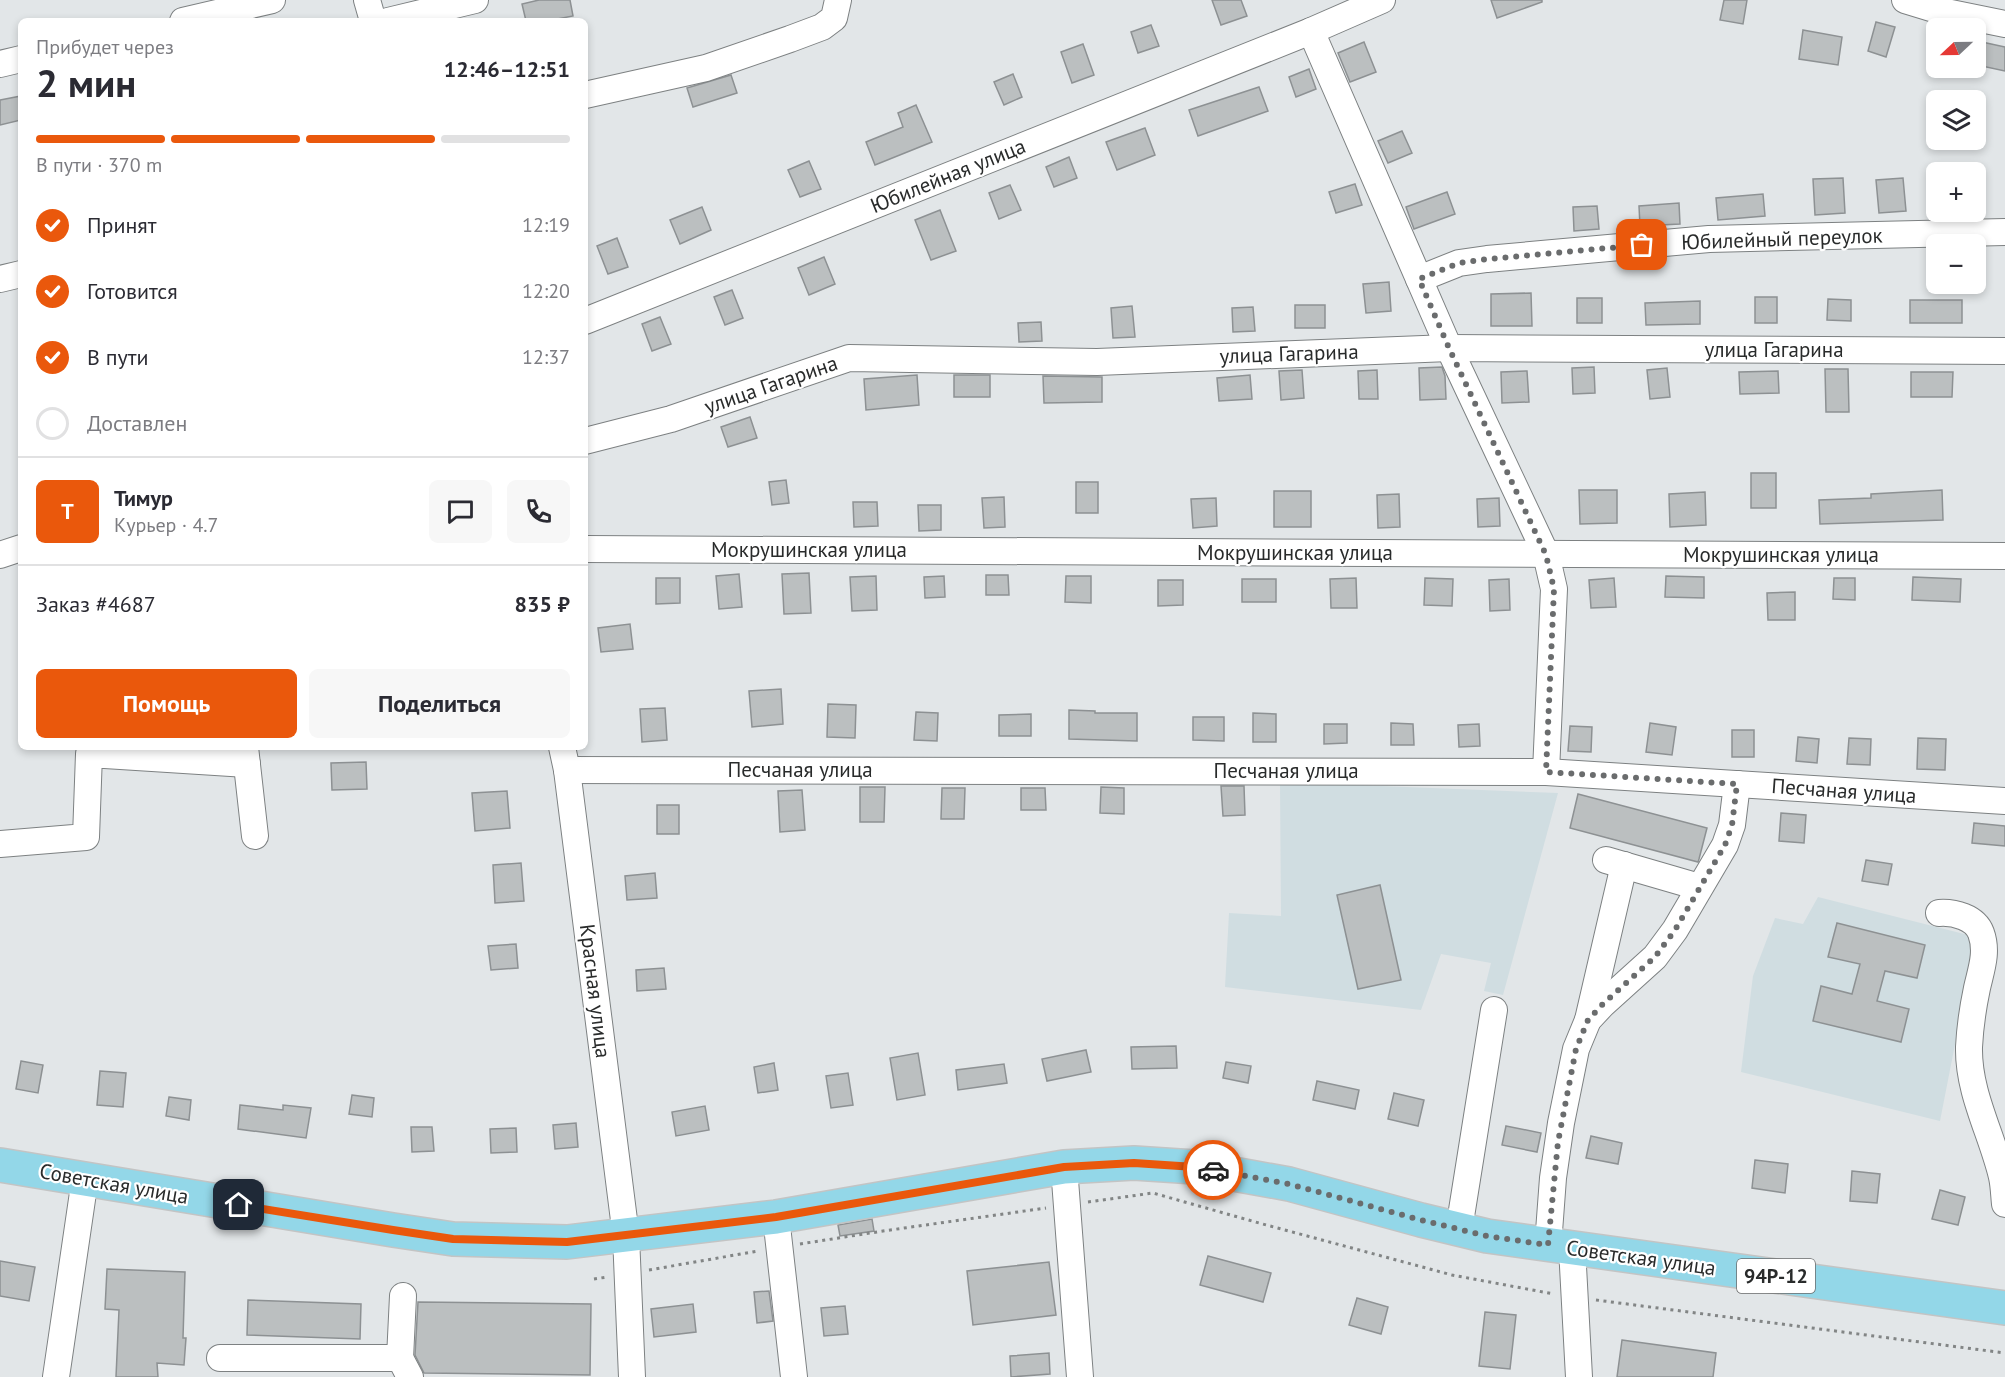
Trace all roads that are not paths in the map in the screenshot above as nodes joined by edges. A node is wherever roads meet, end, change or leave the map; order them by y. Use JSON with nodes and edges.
{"nodes":[{"id":1,"x":272,"y":0,"type":"edge"},
{"id":2,"x":367,"y":0,"type":"edge"},
{"id":3,"x":475,"y":0,"type":"edge"},
{"id":4,"x":838,"y":0,"type":"edge"},
{"id":5,"x":1382,"y":0,"type":"edge"},
{"id":6,"x":1905,"y":0,"type":"edge"},
{"id":7,"x":196,"y":18,"type":"edge"},
{"id":8,"x":372,"y":18,"type":"edge"},
{"id":9,"x":400,"y":18,"type":"edge"},
{"id":10,"x":2005,"y":24,"type":"edge"},
{"id":11,"x":1311,"y":31,"type":"junction"},
{"id":12,"x":18,"y":60,"type":"edge"},
{"id":13,"x":0,"y":64,"type":"edge"},
{"id":14,"x":588,"y":94,"type":"edge"},
{"id":15,"x":2005,"y":232,"type":"edge"},
{"id":16,"x":18,"y":275,"type":"edge"},
{"id":17,"x":0,"y":279,"type":"edge"},
{"id":18,"x":1419,"y":279,"type":"junction"},
{"id":19,"x":588,"y":320,"type":"edge"},
{"id":20,"x":1449,"y":348,"type":"junction"},
{"id":21,"x":2005,"y":351,"type":"edge"},
{"id":22,"x":588,"y":440,"type":"edge"},
{"id":23,"x":18,"y":549,"type":"edge"},
{"id":24,"x":588,"y":549,"type":"edge"},
{"id":25,"x":0,"y":555,"type":"edge"},
{"id":26,"x":1546,"y":555,"type":"junction"},
{"id":27,"x":2005,"y":556,"type":"edge"},
{"id":28,"x":246,"y":755,"type":"edge"},
{"id":29,"x":564,"y":758,"type":"edge"},
{"id":30,"x":1546,"y":772,"type":"junction"},
{"id":31,"x":1737,"y":784,"type":"junction"},
{"id":32,"x":2005,"y":801,"type":"edge"},
{"id":33,"x":255,"y":836,"type":"dead end"},
{"id":34,"x":0,"y":844,"type":"edge"},
{"id":35,"x":1699,"y":887,"type":"junction"},
{"id":36,"x":1938,"y":913,"type":"dead end"},
{"id":37,"x":1494,"y":1011,"type":"dead end"},
{"id":38,"x":1588,"y":1020,"type":"junction"},
{"id":39,"x":0,"y":1165,"type":"edge"},
{"id":40,"x":1064,"y":1167,"type":"junction"},
{"id":41,"x":85,"y":1179,"type":"junction"},
{"id":42,"x":2005,"y":1204,"type":"edge"},
{"id":43,"x":1459,"y":1229,"type":"junction"},
{"id":44,"x":778,"y":1232,"type":"junction"},
{"id":45,"x":626,"y":1236,"type":"junction"},
{"id":46,"x":1560,"y":1247,"type":"junction"},
{"id":47,"x":403,"y":1296,"type":"dead end"},
{"id":48,"x":2005,"y":1308,"type":"edge"},
{"id":49,"x":220,"y":1358,"type":"dead end"},
{"id":50,"x":405,"y":1368,"type":"edge"},
{"id":51,"x":56,"y":1377,"type":"edge"},
{"id":52,"x":632,"y":1377,"type":"edge"},
{"id":53,"x":794,"y":1377,"type":"edge"},
{"id":54,"x":1080,"y":1377,"type":"edge"},
{"id":55,"x":1579,"y":1377,"type":"edge"}],
"edges":[{"from":1,"to":7,"type":"street"},
{"from":2,"to":8,"type":"street"},
{"from":3,"to":9,"type":"street"},
{"from":4,"to":14,"type":"street"},
{"from":5,"to":11,"type":"street","name":"Юбилейная улица"},
{"from":6,"to":10,"type":"street"},
{"from":11,"to":18,"type":"street"},
{"from":11,"to":19,"type":"street","name":"Юбилейная улица"},
{"from":12,"to":13,"type":"street"},
{"from":15,"to":18,"type":"street","name":"Юбилейный переулок"},
{"from":16,"to":17,"type":"street"},
{"from":18,"to":20,"type":"street"},
{"from":20,"to":21,"type":"street","name":"улица Гагарина"},
{"from":20,"to":22,"type":"street","name":"улица Гагарина"},
{"from":20,"to":26,"type":"street"},
{"from":23,"to":25,"type":"street"},
{"from":24,"to":26,"type":"street","name":"Мокрушинская улица"},
{"from":26,"to":27,"type":"street","name":"Мокрушинская улица"},
{"from":26,"to":30,"type":"street"},
{"from":28,"to":33,"type":"street"},
{"from":28,"to":34,"type":"street"},
{"from":29,"to":30,"type":"street","name":"Песчаная улица"},
{"from":29,"to":45,"type":"street","name":"Красная улица"},
{"from":30,"to":31,"type":"street","name":"Песчаная улица"},
{"from":31,"to":32,"type":"street","name":"Песчаная улица"},
{"from":31,"to":35,"type":"street"},
{"from":35,"to":38,"type":"street"},
{"from":35,"to":38,"type":"street"},
{"from":36,"to":42,"type":"street"},
{"from":37,"to":43,"type":"street"},
{"from":38,"to":46,"type":"street"},
{"from":39,"to":41,"type":"main road","name":"Советская улица","number":"94Р-12"},
{"from":40,"to":43,"type":"main road","name":"Советская улица","number":"94Р-12"},
{"from":40,"to":44,"type":"main road","name":"Советская улица","number":"94Р-12"},
{"from":40,"to":54,"type":"street"},
{"from":41,"to":45,"type":"main road","name":"Советская улица","number":"94Р-12"},
{"from":41,"to":51,"type":"street"},
{"from":43,"to":46,"type":"main road","name":"Советская улица","number":"94Р-12"},
{"from":44,"to":45,"type":"main road","name":"Советская улица","number":"94Р-12"},
{"from":44,"to":53,"type":"street"},
{"from":45,"to":52,"type":"street","name":"Красная улица"},
{"from":46,"to":48,"type":"main road","name":"Советская улица","number":"94Р-12"},
{"from":46,"to":55,"type":"street"},
{"from":47,"to":50,"type":"street"},
{"from":49,"to":50,"type":"street"}]}
